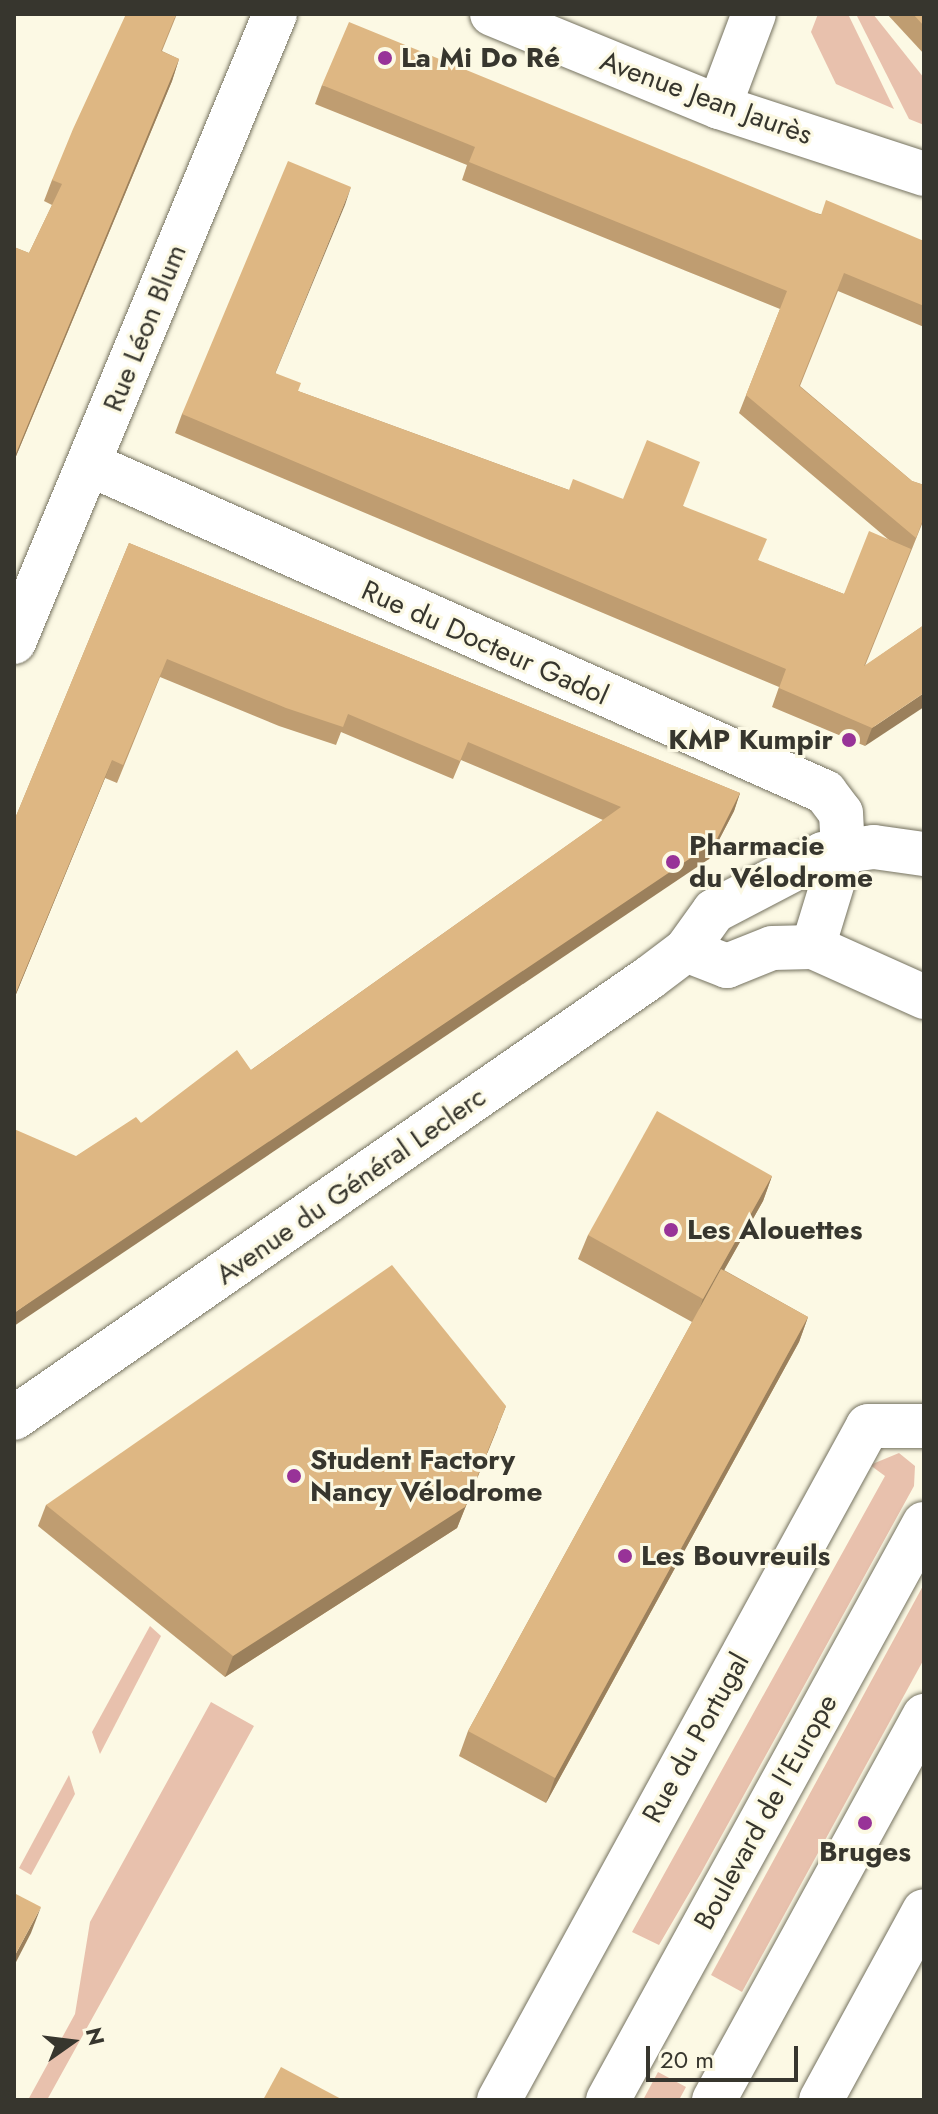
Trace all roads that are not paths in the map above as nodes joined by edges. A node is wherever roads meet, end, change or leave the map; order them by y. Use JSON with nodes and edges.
{"nodes":[{"id":1,"x":275,"y":14,"type":"edge"},
{"id":2,"x":492,"y":14,"type":"edge"},
{"id":3,"x":754,"y":14,"type":"edge"},
{"id":4,"x":719,"y":107,"type":"junction"},
{"id":5,"x":924,"y":174,"type":"edge"},
{"id":6,"x":89,"y":464,"type":"junction"},
{"id":7,"x":14,"y":642,"type":"edge"},
{"id":8,"x":843,"y":849,"type":"junction"},
{"id":9,"x":924,"y":854,"type":"edge"},
{"id":10,"x":813,"y":947,"type":"junction"},
{"id":11,"x":686,"y":950,"type":"junction"},
{"id":12,"x":924,"y":997,"type":"edge"},
{"id":13,"x":14,"y":1418,"type":"edge"},
{"id":14,"x":924,"y":1426,"type":"edge"},
{"id":15,"x":924,"y":1524,"type":"edge"},
{"id":16,"x":924,"y":1716,"type":"edge"},
{"id":17,"x":924,"y":1911,"type":"edge"},
{"id":18,"x":499,"y":2100,"type":"edge"},
{"id":19,"x":608,"y":2100,"type":"edge"},
{"id":20,"x":714,"y":2100,"type":"edge"},
{"id":21,"x":821,"y":2100,"type":"edge"}],
"edges":[{"from":1,"to":6,"type":"street","name":"Rue Léon Blum"},
{"from":2,"to":4,"type":"street","name":"Avenue Jean Jaurès"},
{"from":3,"to":4,"type":"street"},
{"from":4,"to":5,"type":"street","name":"Avenue Jean Jaurès"},
{"from":6,"to":7,"type":"street","name":"Rue Léon Blum"},
{"from":6,"to":8,"type":"street","name":"Rue du Docteur Gadol"},
{"from":8,"to":9,"type":"street","name":"Avenue du Général Leclerc"},
{"from":8,"to":10,"type":"street"},
{"from":8,"to":11,"type":"street","name":"Avenue du Général Leclerc"},
{"from":10,"to":11,"type":"street"},
{"from":10,"to":12,"type":"street"},
{"from":11,"to":13,"type":"street","name":"Avenue du Général Leclerc"},
{"from":14,"to":18,"type":"street","name":"Rue du Portugal"},
{"from":15,"to":19,"type":"street","name":"Boulevard de l'Europe"},
{"from":16,"to":20,"type":"street"},
{"from":17,"to":21,"type":"street"}]}
